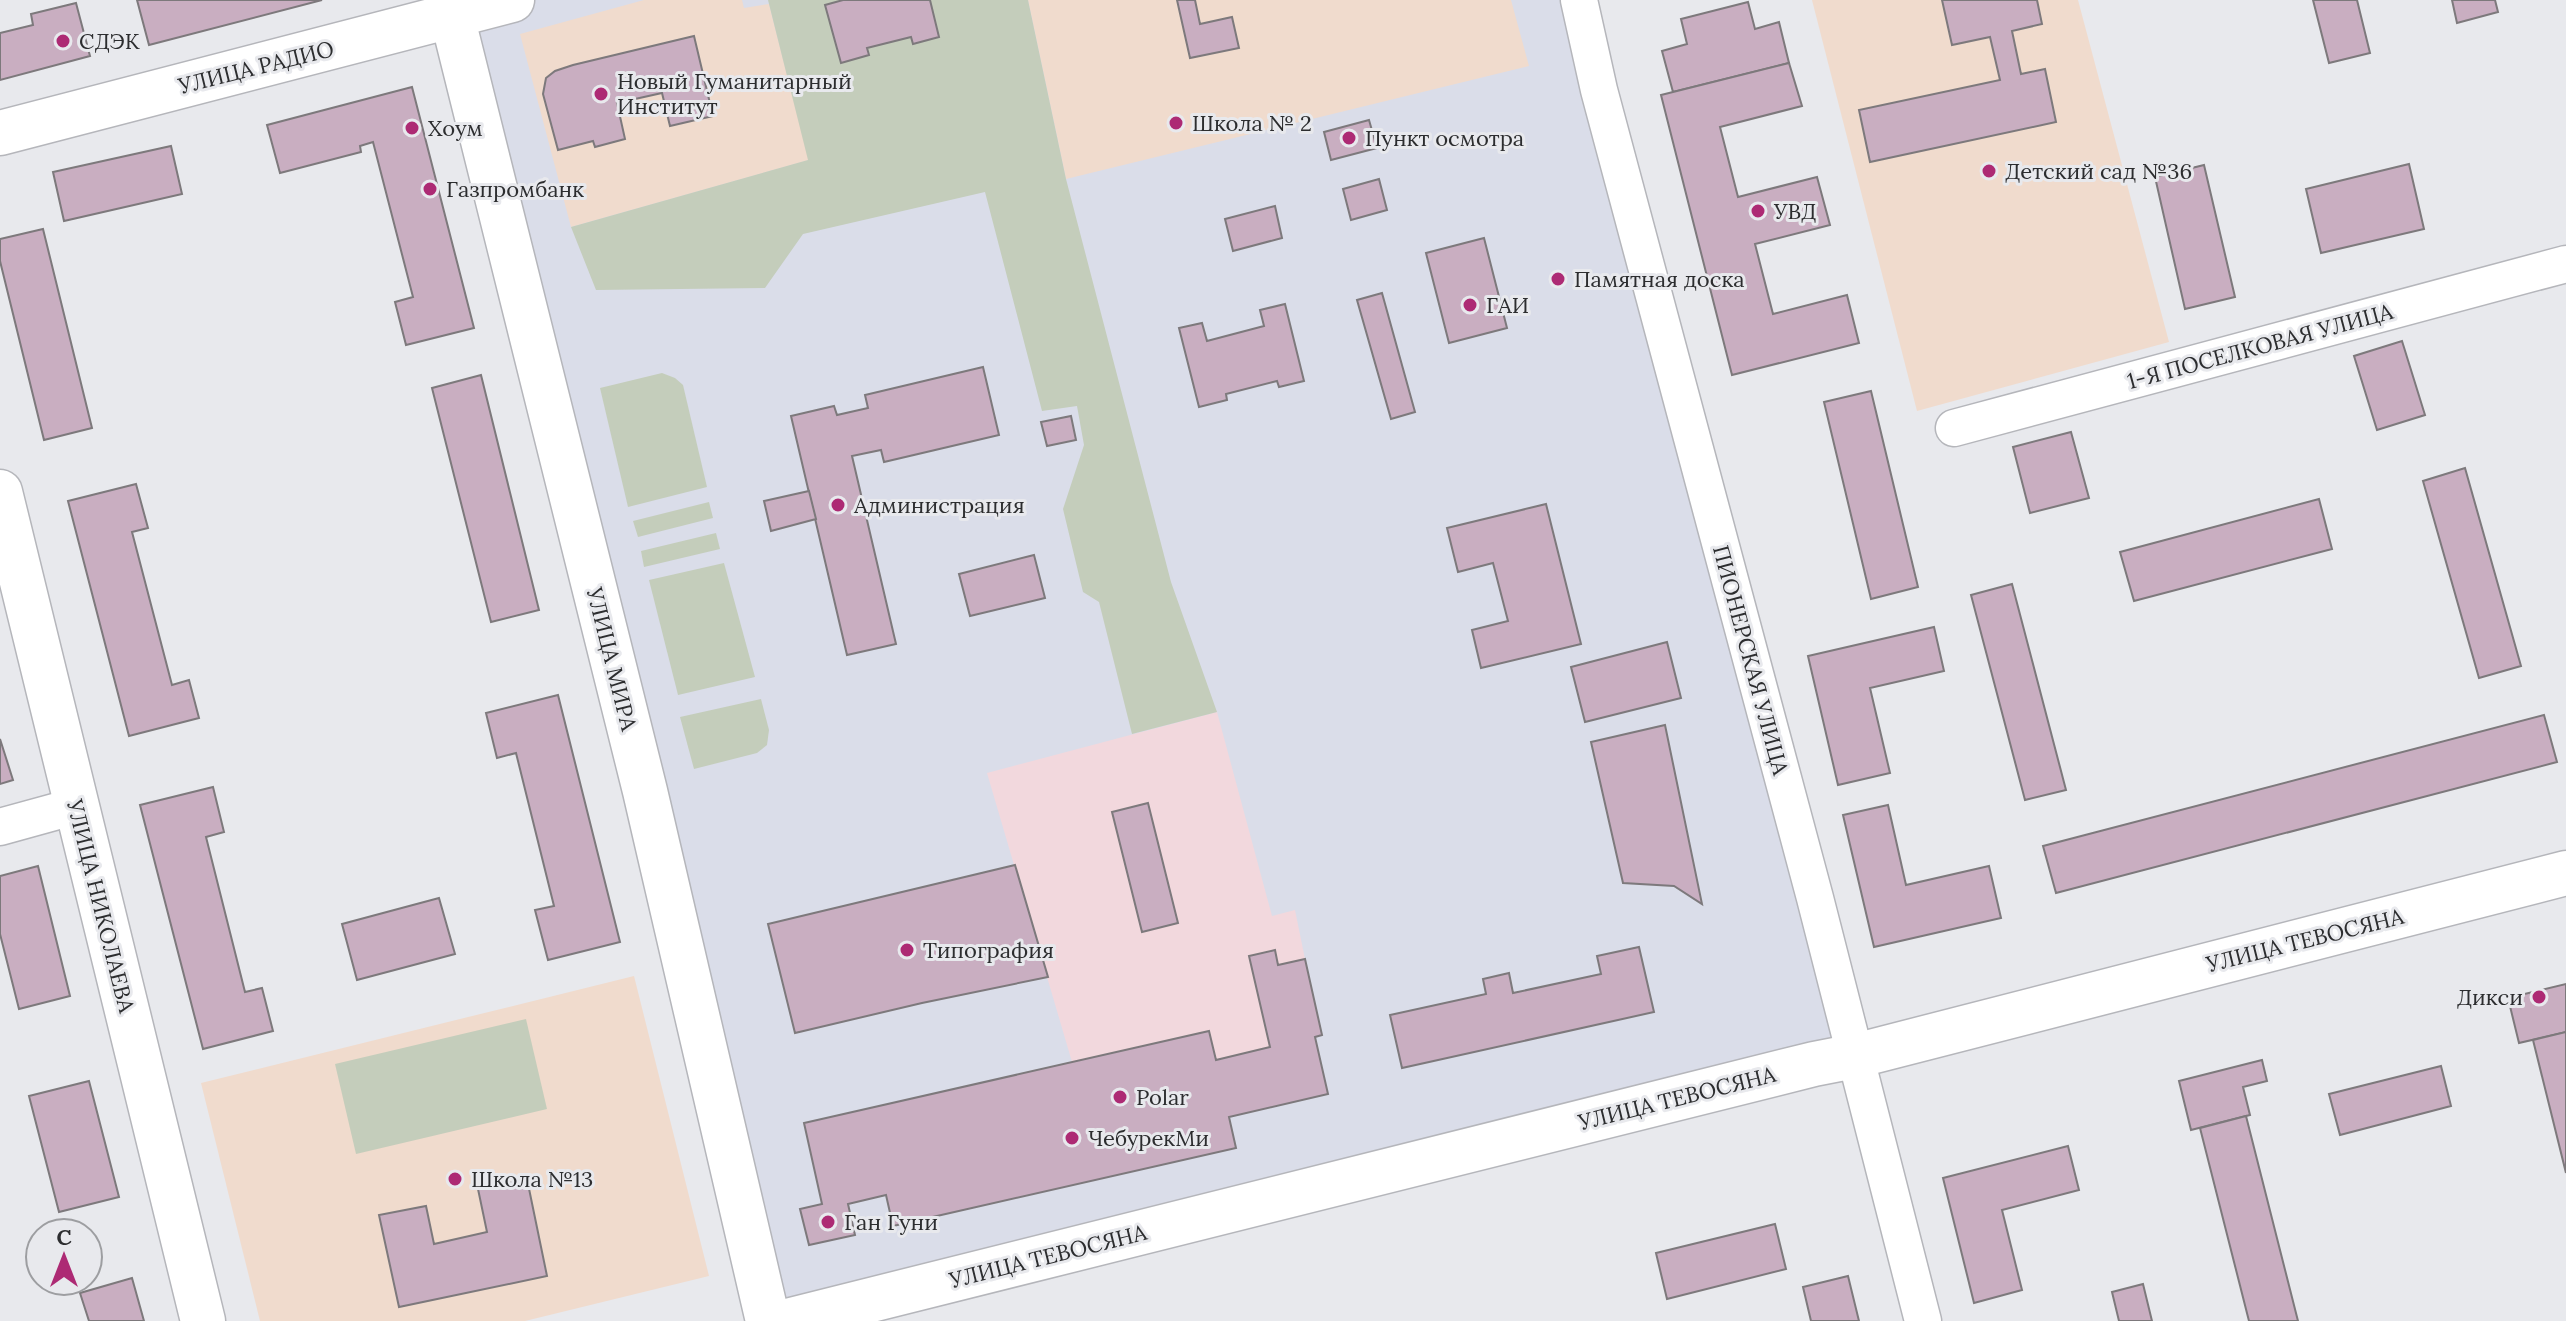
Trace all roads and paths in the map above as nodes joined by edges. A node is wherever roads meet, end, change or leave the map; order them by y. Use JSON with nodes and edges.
{"nodes":[{"id":1,"x":512,"y":0,"type":"edge"},
{"id":2,"x":1579,"y":0,"type":"edge"},
{"id":3,"x":450,"y":9,"type":"edge"},
{"id":4,"x":0,"y":133,"type":"edge"},
{"id":5,"x":2566,"y":264,"type":"edge"},
{"id":6,"x":1954,"y":428,"type":"dead end"},
{"id":7,"x":0,"y":492,"type":"edge"},
{"id":8,"x":76,"y":806,"type":"junction"},
{"id":9,"x":0,"y":827,"type":"edge"},
{"id":10,"x":2566,"y":873,"type":"edge"},
{"id":11,"x":1855,"y":1056,"type":"junction"},
{"id":12,"x":203,"y":1321,"type":"edge"},
{"id":13,"x":768,"y":1321,"type":"edge"},
{"id":14,"x":787,"y":1321,"type":"edge"},
{"id":15,"x":1923,"y":1321,"type":"edge"}],
"edges":[{"from":1,"to":3,"type":"main road","name":"УЛИЦА РАДИО"},
{"from":2,"to":11,"type":"street","name":"ПИОНЕРСКАЯ УЛИЦА"},
{"from":3,"to":4,"type":"main road","name":"УЛИЦА РАДИО"},
{"from":3,"to":13,"type":"main road","name":"УЛИЦА МИРА"},
{"from":5,"to":6,"type":"street","name":"1-Я ПОСЕЛКОВАЯ УЛИЦА"},
{"from":7,"to":8,"type":"main road","name":"УЛИЦА НИКОЛАЕВА"},
{"from":8,"to":9,"type":"street"},
{"from":8,"to":12,"type":"main road","name":"УЛИЦА НИКОЛАЕВА"},
{"from":10,"to":11,"type":"main road","name":"УЛИЦА ТЕВОСЯНА"},
{"from":11,"to":14,"type":"main road","name":"УЛИЦА ТЕВОСЯНА"},
{"from":11,"to":15,"type":"street","name":"ПИОНЕРСКАЯ УЛИЦА"}]}
